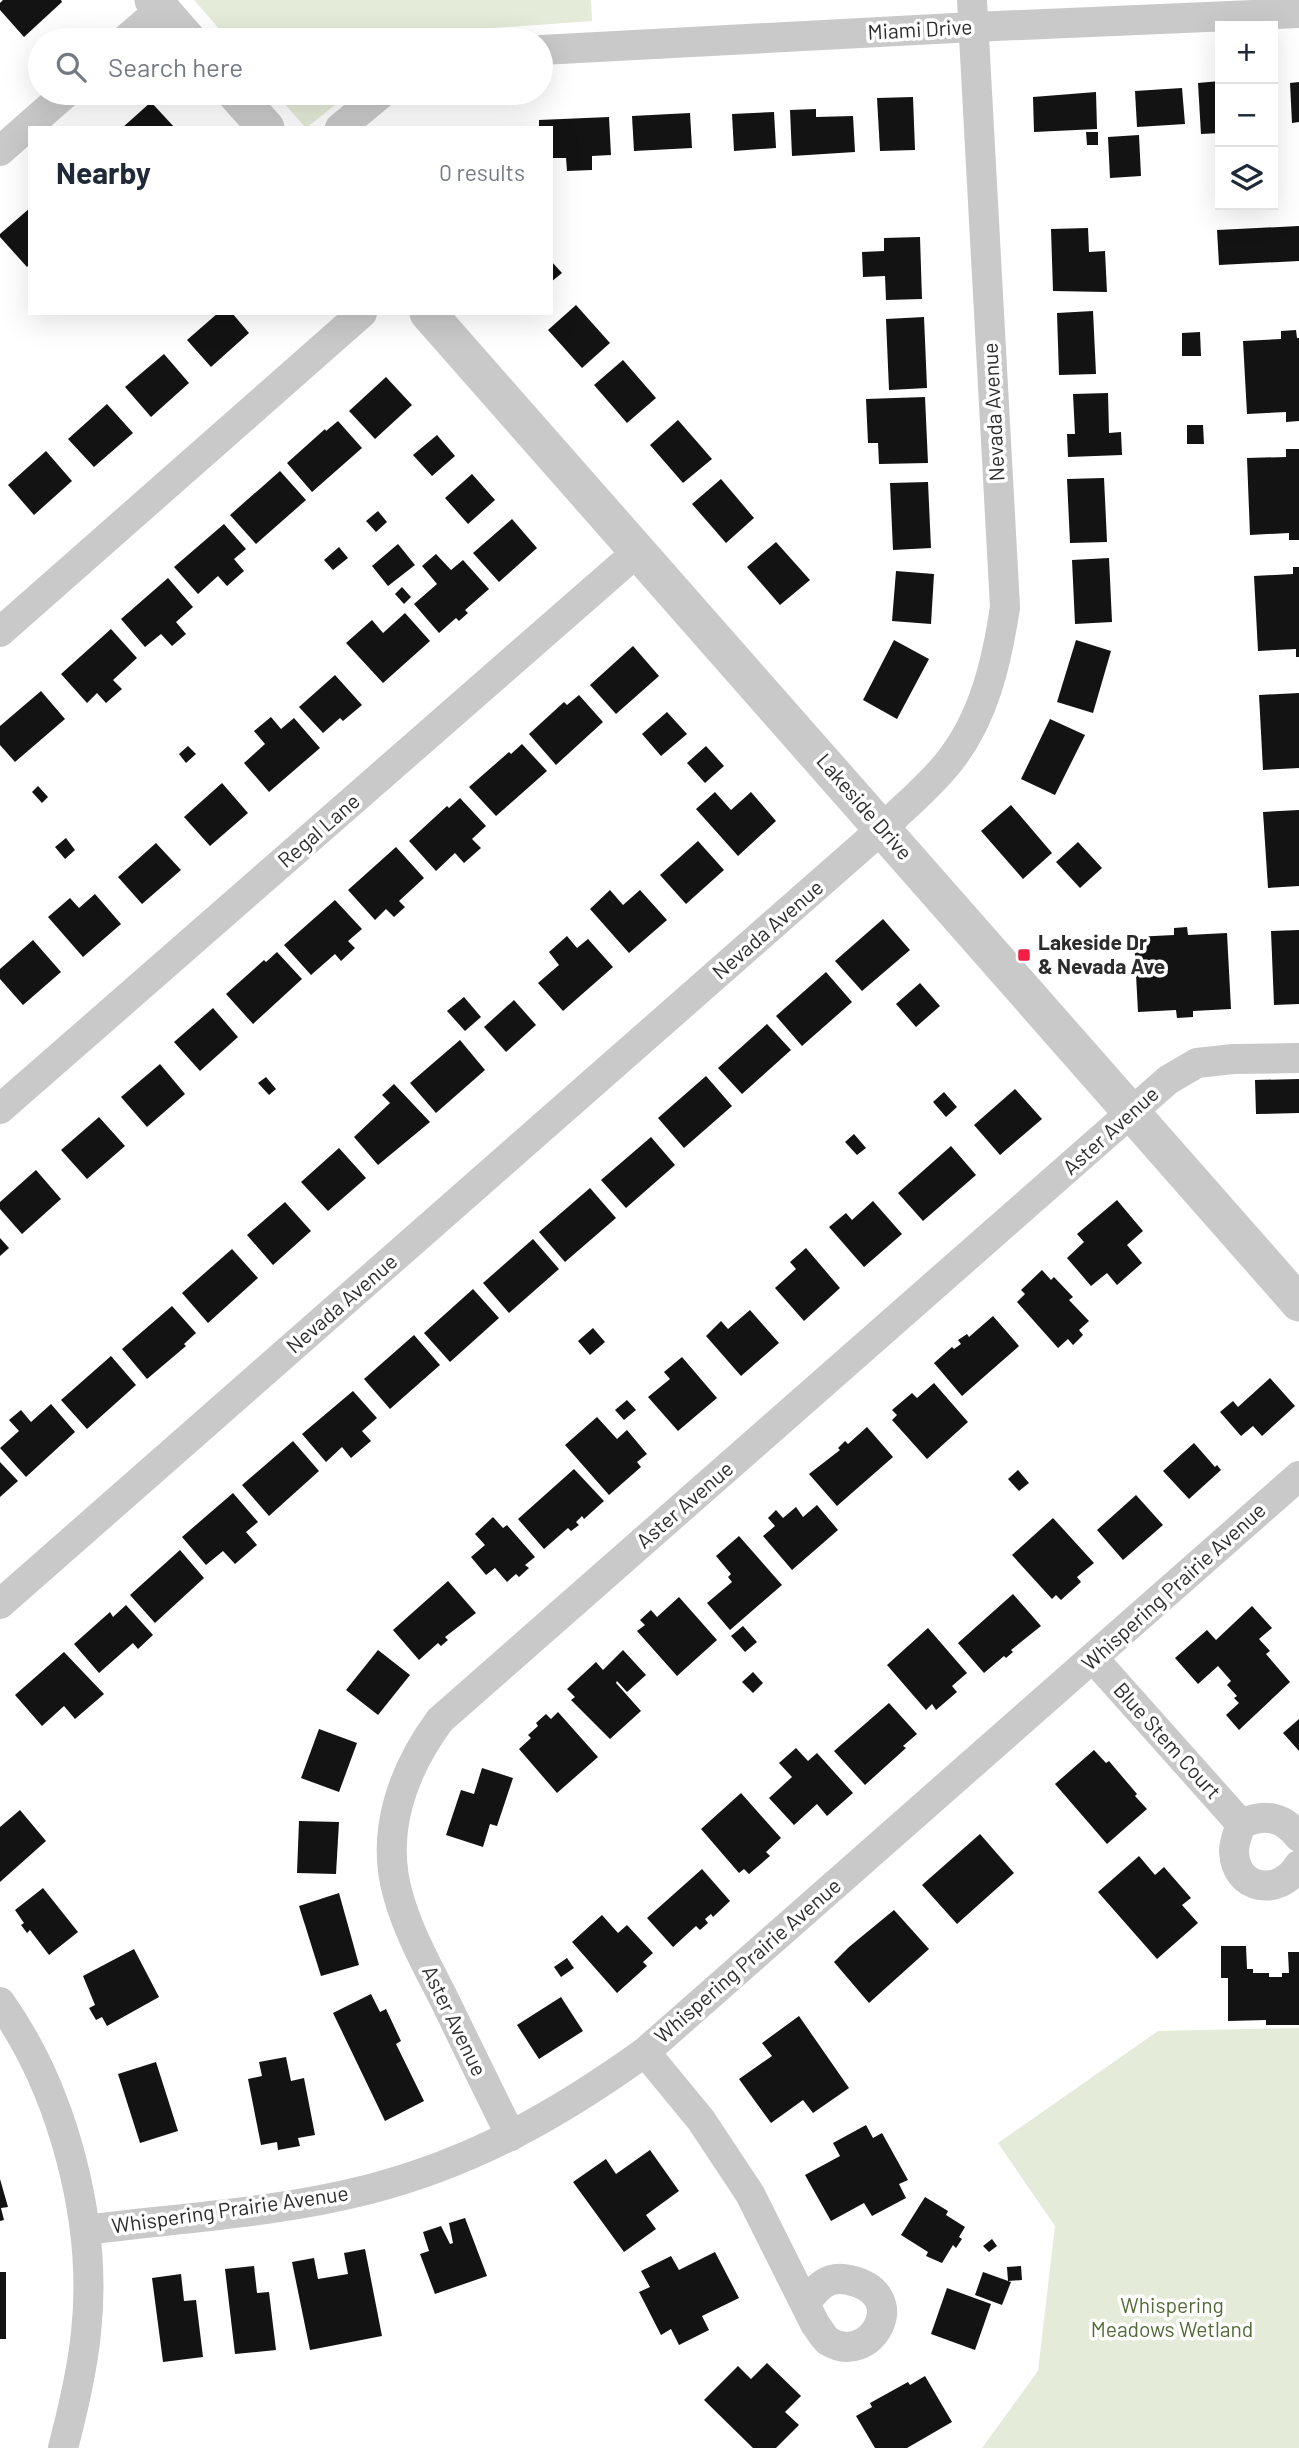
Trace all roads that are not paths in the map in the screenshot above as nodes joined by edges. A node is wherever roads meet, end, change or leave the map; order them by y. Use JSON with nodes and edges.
{"nodes":[{"id":1,"x":157,"y":5,"type":"edge"},
{"id":2,"x":1299,"y":13,"type":"edge"},
{"id":3,"x":973,"y":14,"type":"edge"},
{"id":4,"x":136,"y":28,"type":"edge"},
{"id":5,"x":177,"y":28,"type":"edge"},
{"id":6,"x":553,"y":49,"type":"edge"},
{"id":7,"x":52,"y":105,"type":"edge"},
{"id":8,"x":246,"y":105,"type":"edge"},
{"id":9,"x":368,"y":105,"type":"edge"},
{"id":10,"x":28,"y":126,"type":"edge"},
{"id":11,"x":28,"y":126,"type":"edge"},
{"id":12,"x":264,"y":126,"type":"edge"},
{"id":13,"x":342,"y":126,"type":"edge"},
{"id":14,"x":0,"y":151,"type":"edge"},
{"id":15,"x":360,"y":315,"type":"edge"},
{"id":16,"x":430,"y":315,"type":"edge"},
{"id":17,"x":637,"y":552,"type":"junction"},
{"id":18,"x":0,"y":632,"type":"edge"},
{"id":19,"x":883,"y":828,"type":"junction"},
{"id":20,"x":1299,"y":1058,"type":"edge"},
{"id":21,"x":0,"y":1109,"type":"edge"},
{"id":22,"x":1131,"y":1114,"type":"junction"},
{"id":23,"x":1299,"y":1303,"type":"edge"},
{"id":24,"x":1299,"y":1476,"type":"edge"},
{"id":25,"x":0,"y":1604,"type":"edge"},
{"id":26,"x":1093,"y":1658,"type":"junction"},
{"id":27,"x":1241,"y":1824,"type":"junction"},
{"id":28,"x":1299,"y":1837,"type":"edge"},
{"id":29,"x":1299,"y":1865,"type":"edge"},
{"id":30,"x":0,"y":2003,"type":"edge"},
{"id":31,"x":645,"y":2052,"type":"junction"},
{"id":32,"x":511,"y":2136,"type":"junction"},
{"id":33,"x":85,"y":2230,"type":"junction"},
{"id":34,"x":806,"y":2303,"type":"dead end"},
{"id":35,"x":63,"y":2448,"type":"edge"}],
"edges":[{"from":1,"to":4,"type":"street"},
{"from":1,"to":5,"type":"street"},
{"from":2,"to":3,"type":"street","name":"Miami Drive"},
{"from":3,"to":6,"type":"street","name":"Miami Drive"},
{"from":3,"to":19,"type":"street","name":"Nevada Avenue"},
{"from":7,"to":11,"type":"street"},
{"from":8,"to":12,"type":"street"},
{"from":9,"to":13,"type":"street"},
{"from":10,"to":14,"type":"street"},
{"from":15,"to":18,"type":"street"},
{"from":16,"to":17,"type":"street","name":"Lakeside Drive"},
{"from":17,"to":19,"type":"street","name":"Lakeside Drive"},
{"from":17,"to":21,"type":"street","name":"Regal Lane"},
{"from":19,"to":22,"type":"street","name":"Lakeside Drive"},
{"from":19,"to":25,"type":"street","name":"Nevada Avenue"},
{"from":20,"to":22,"type":"street","name":"Aster Avenue"},
{"from":22,"to":23,"type":"street","name":"Lakeside Drive"},
{"from":22,"to":32,"type":"street","name":"Aster Avenue"},
{"from":24,"to":26,"type":"street","name":"Whispering Prairie Avenue"},
{"from":26,"to":27,"type":"street","name":"Blue Stem Court"},
{"from":26,"to":31,"type":"street","name":"Whispering Prairie Avenue"},
{"from":27,"to":28,"type":"street"},
{"from":27,"to":29,"type":"street"},
{"from":30,"to":33,"type":"street"},
{"from":31,"to":32,"type":"street","name":"Whispering Prairie Avenue"},
{"from":31,"to":34,"type":"street"},
{"from":32,"to":33,"type":"street","name":"Whispering Prairie Avenue"},
{"from":33,"to":35,"type":"street"}]}
